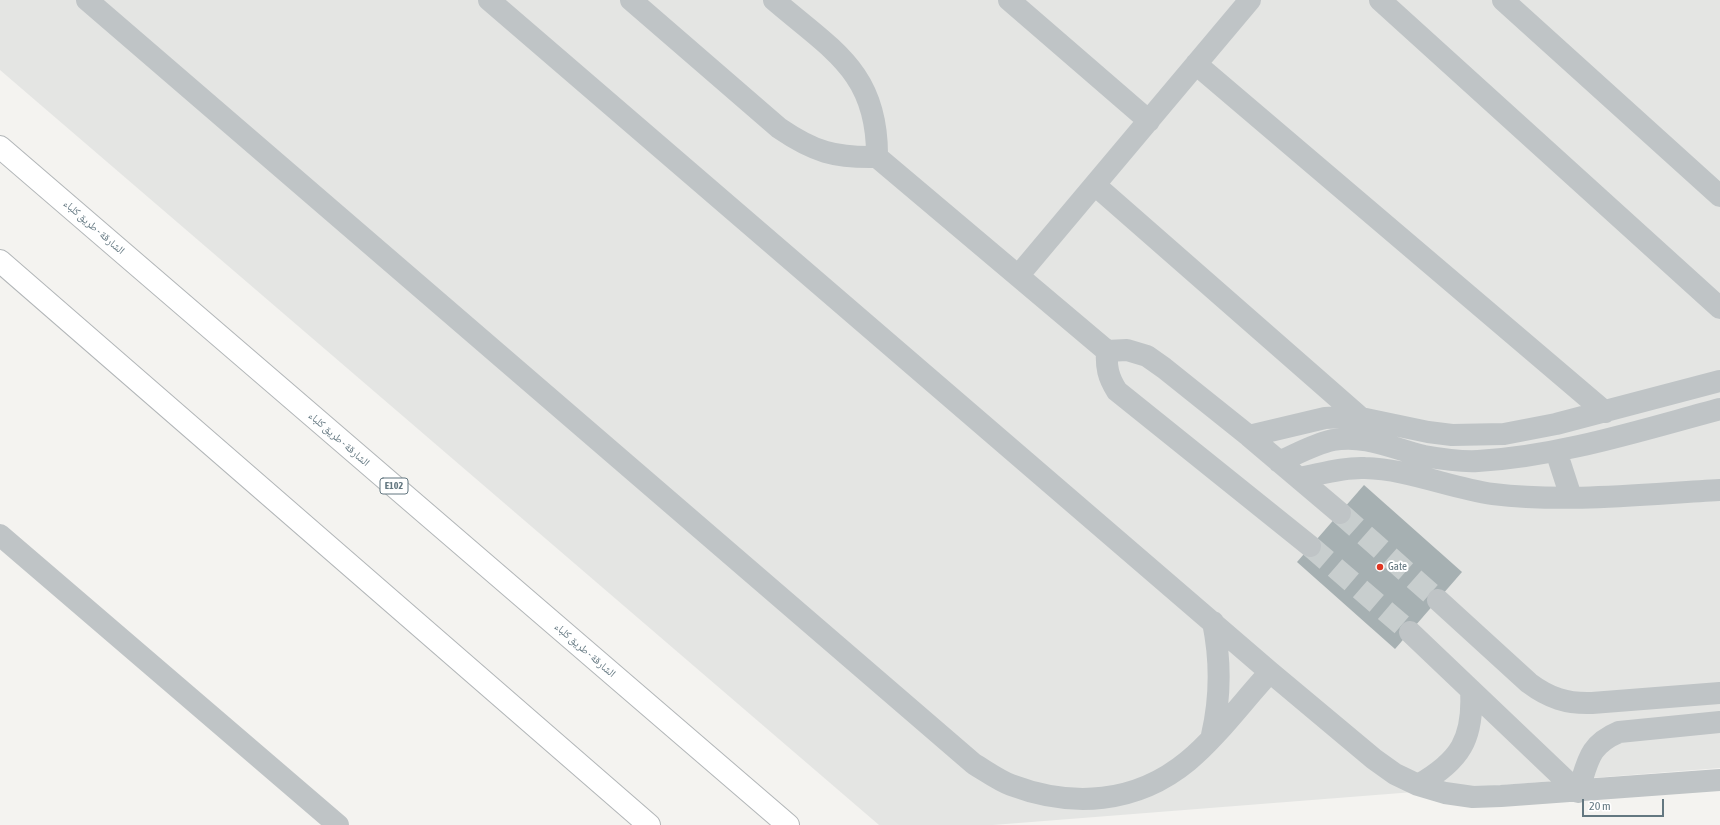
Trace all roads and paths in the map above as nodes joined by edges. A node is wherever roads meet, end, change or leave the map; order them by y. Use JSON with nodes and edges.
{"nodes":[{"id":1,"x":87,"y":0,"type":"edge"},
{"id":2,"x":489,"y":0,"type":"edge"},
{"id":3,"x":631,"y":0,"type":"edge"},
{"id":4,"x":774,"y":0,"type":"edge"},
{"id":5,"x":1009,"y":0,"type":"edge"},
{"id":6,"x":1249,"y":0,"type":"edge"},
{"id":7,"x":1380,"y":0,"type":"edge"},
{"id":8,"x":1503,"y":0,"type":"edge"},
{"id":9,"x":1196,"y":64,"type":"junction"},
{"id":10,"x":1149,"y":121,"type":"junction"},
{"id":11,"x":0,"y":147,"type":"edge"},
{"id":12,"x":877,"y":157,"type":"junction"},
{"id":13,"x":1095,"y":185,"type":"junction"},
{"id":14,"x":1720,"y":196,"type":"edge"},
{"id":15,"x":0,"y":261,"type":"edge"},
{"id":16,"x":1018,"y":276,"type":"junction"},
{"id":17,"x":1720,"y":308,"type":"edge"},
{"id":18,"x":1107,"y":351,"type":"junction"},
{"id":19,"x":1720,"y":380,"type":"edge"},
{"id":20,"x":1720,"y":409,"type":"edge"},
{"id":21,"x":1605,"y":412,"type":"junction"},
{"id":22,"x":1361,"y":418,"type":"junction"},
{"id":23,"x":1249,"y":436,"type":"junction"},
{"id":24,"x":1556,"y":452,"type":"junction"},
{"id":25,"x":1280,"y":462,"type":"junction"},
{"id":26,"x":1299,"y":478,"type":"junction"},
{"id":27,"x":1720,"y":490,"type":"edge"},
{"id":28,"x":1571,"y":497,"type":"junction"},
{"id":29,"x":1340,"y":513,"type":"tunnel mouth"},
{"id":30,"x":0,"y":535,"type":"edge"},
{"id":31,"x":1310,"y":546,"type":"tunnel mouth"},
{"id":32,"x":1438,"y":600,"type":"tunnel mouth"},
{"id":33,"x":1213,"y":622,"type":"junction"},
{"id":34,"x":1410,"y":632,"type":"tunnel mouth"},
{"id":35,"x":1270,"y":672,"type":"junction"},
{"id":36,"x":1471,"y":690,"type":"junction"},
{"id":37,"x":1720,"y":693,"type":"edge"},
{"id":38,"x":1720,"y":722,"type":"edge"},
{"id":39,"x":1211,"y":737,"type":"junction"},
{"id":40,"x":1720,"y":780,"type":"edge"},
{"id":41,"x":1418,"y":785,"type":"junction"},
{"id":42,"x":1578,"y":792,"type":"junction"},
{"id":43,"x":338,"y":825,"type":"edge"},
{"id":44,"x":649,"y":825,"type":"edge"},
{"id":45,"x":788,"y":825,"type":"edge"}],
"edges":[{"from":1,"to":39,"type":"street"},
{"from":2,"to":33,"type":"street"},
{"from":3,"to":12,"type":"street"},
{"from":4,"to":12,"type":"street"},
{"from":5,"to":10,"type":"street"},
{"from":6,"to":9,"type":"street"},
{"from":7,"to":17,"type":"street"},
{"from":8,"to":14,"type":"street"},
{"from":9,"to":10,"type":"street"},
{"from":9,"to":21,"type":"street"},
{"from":10,"to":13,"type":"street"},
{"from":11,"to":45,"type":"highway","name":"الشارقة - طريق كلباء","number":"E102"},
{"from":12,"to":16,"type":"street"},
{"from":13,"to":16,"type":"street"},
{"from":13,"to":22,"type":"street"},
{"from":15,"to":44,"type":"highway"},
{"from":16,"to":18,"type":"street"},
{"from":18,"to":23,"type":"street"},
{"from":18,"to":31,"type":"street"},
{"from":19,"to":21,"type":"street"},
{"from":20,"to":24,"type":"street"},
{"from":21,"to":22,"type":"street"},
{"from":22,"to":23,"type":"street"},
{"from":23,"to":25,"type":"street"},
{"from":24,"to":25,"type":"street"},
{"from":24,"to":28,"type":"street"},
{"from":25,"to":26,"type":"street"},
{"from":26,"to":28,"type":"street"},
{"from":26,"to":29,"type":"street"},
{"from":27,"to":28,"type":"street"},
{"from":30,"to":43,"type":"street"},
{"from":32,"to":37,"type":"street"},
{"from":33,"to":35,"type":"street"},
{"from":33,"to":39,"type":"street"},
{"from":34,"to":36,"type":"street"},
{"from":35,"to":39,"type":"street"},
{"from":35,"to":41,"type":"street"},
{"from":36,"to":41,"type":"street"},
{"from":36,"to":42,"type":"street"},
{"from":38,"to":42,"type":"street"},
{"from":40,"to":42,"type":"street"},
{"from":41,"to":42,"type":"street"}]}
